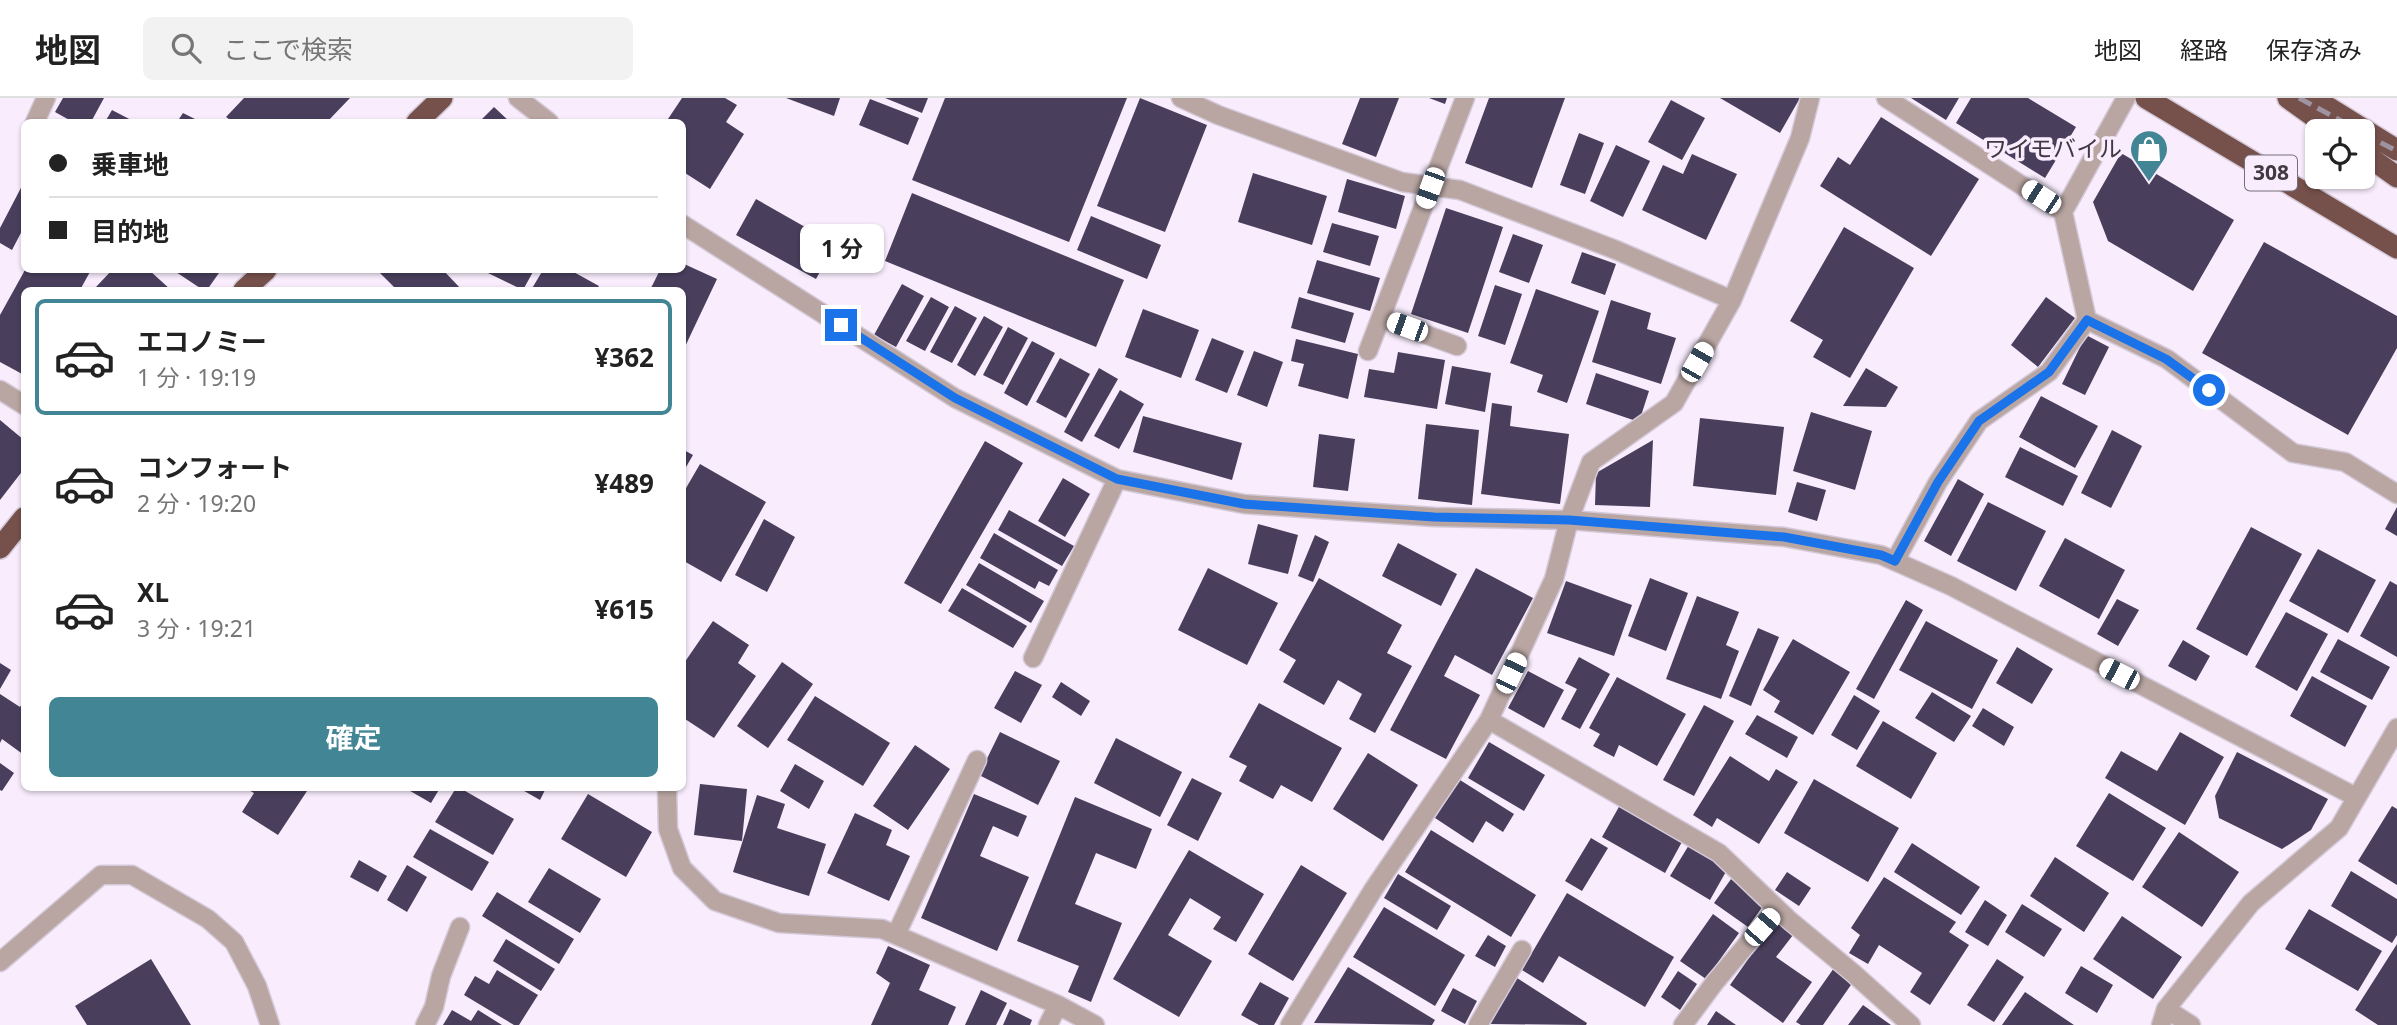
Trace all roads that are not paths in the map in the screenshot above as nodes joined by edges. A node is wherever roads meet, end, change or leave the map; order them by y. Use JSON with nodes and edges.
{"nodes":[{"id":1,"x":46,"y":98,"type":"edge"},
{"id":2,"x":442,"y":98,"type":"edge"},
{"id":3,"x":518,"y":98,"type":"edge"},
{"id":4,"x":1181,"y":98,"type":"edge"},
{"id":5,"x":1465,"y":98,"type":"edge"},
{"id":6,"x":1810,"y":98,"type":"edge"},
{"id":7,"x":1886,"y":98,"type":"edge"},
{"id":8,"x":2126,"y":98,"type":"edge"},
{"id":9,"x":2146,"y":98,"type":"edge"},
{"id":10,"x":2288,"y":98,"type":"edge"},
{"id":11,"x":2313,"y":98,"type":"edge"},
{"id":12,"x":36,"y":119,"type":"edge"},
{"id":13,"x":420,"y":119,"type":"edge"},
{"id":14,"x":545,"y":119,"type":"edge"},
{"id":15,"x":2317,"y":119,"type":"edge"},
{"id":16,"x":2397,"y":150,"type":"edge"},
{"id":17,"x":2375,"y":161,"type":"edge"},
{"id":18,"x":2397,"y":177,"type":"edge"},
{"id":19,"x":1430,"y":188,"type":"junction"},
{"id":20,"x":2063,"y":212,"type":"junction"},
{"id":21,"x":686,"y":227,"type":"edge"},
{"id":22,"x":2397,"y":248,"type":"edge"},
{"id":23,"x":262,"y":273,"type":"edge"},
{"id":24,"x":247,"y":287,"type":"edge"},
{"id":25,"x":1732,"y":300,"type":"junction"},
{"id":26,"x":1381,"y":318,"type":"junction"},
{"id":27,"x":2087,"y":320,"type":"junction"},
{"id":28,"x":1457,"y":346,"type":"dead end"},
{"id":29,"x":1368,"y":351,"type":"dead end"},
{"id":30,"x":0,"y":390,"type":"edge"},
{"id":31,"x":21,"y":403,"type":"edge"},
{"id":32,"x":1117,"y":479,"type":"junction"},
{"id":33,"x":2397,"y":494,"type":"edge"},
{"id":34,"x":1569,"y":520,"type":"junction"},
{"id":35,"x":21,"y":522,"type":"edge"},
{"id":36,"x":0,"y":548,"type":"edge"},
{"id":37,"x":1895,"y":561,"type":"junction"},
{"id":38,"x":1033,"y":658,"type":"dead end"},
{"id":39,"x":1489,"y":720,"type":"junction"},
{"id":40,"x":2397,"y":728,"type":"edge"},
{"id":41,"x":976,"y":760,"type":"dead end"},
{"id":42,"x":667,"y":791,"type":"edge"},
{"id":43,"x":2356,"y":797,"type":"junction"},
{"id":44,"x":1777,"y":909,"type":"junction"},
{"id":45,"x":460,"y":927,"type":"dead end"},
{"id":46,"x":897,"y":935,"type":"junction"},
{"id":47,"x":1522,"y":950,"type":"dead end"},
{"id":48,"x":0,"y":962,"type":"edge"},
{"id":49,"x":1058,"y":1005,"type":"junction"},
{"id":50,"x":2163,"y":1017,"type":"edge"},
{"id":51,"x":271,"y":1025,"type":"edge"},
{"id":52,"x":425,"y":1025,"type":"edge"},
{"id":53,"x":1048,"y":1025,"type":"edge"},
{"id":54,"x":1095,"y":1025,"type":"edge"},
{"id":55,"x":1290,"y":1025,"type":"edge"},
{"id":56,"x":1478,"y":1025,"type":"edge"},
{"id":57,"x":1683,"y":1025,"type":"edge"},
{"id":58,"x":1911,"y":1025,"type":"edge"},
{"id":59,"x":2191,"y":1025,"type":"edge"}],
"edges":[{"from":1,"to":12,"type":"street"},
{"from":2,"to":13,"type":"highway"},
{"from":3,"to":14,"type":"street"},
{"from":4,"to":19,"type":"street"},
{"from":5,"to":19,"type":"street"},
{"from":6,"to":25,"type":"street"},
{"from":7,"to":20,"type":"street"},
{"from":8,"to":20,"type":"street"},
{"from":9,"to":22,"type":"highway","number":"308"},
{"from":10,"to":15,"type":"highway"},
{"from":11,"to":16,"type":"highway"},
{"from":17,"to":18,"type":"highway"},
{"from":19,"to":25,"type":"street"},
{"from":19,"to":26,"type":"street"},
{"from":20,"to":27,"type":"street"},
{"from":21,"to":32,"type":"street"},
{"from":23,"to":24,"type":"highway"},
{"from":25,"to":34,"type":"street"},
{"from":26,"to":28,"type":"street"},
{"from":26,"to":29,"type":"street"},
{"from":27,"to":33,"type":"street"},
{"from":27,"to":37,"type":"street"},
{"from":30,"to":31,"type":"street"},
{"from":32,"to":34,"type":"street"},
{"from":32,"to":38,"type":"street"},
{"from":34,"to":37,"type":"street"},
{"from":34,"to":39,"type":"street"},
{"from":35,"to":36,"type":"highway"},
{"from":37,"to":43,"type":"street"},
{"from":39,"to":44,"type":"street"},
{"from":39,"to":55,"type":"street"},
{"from":40,"to":43,"type":"street"},
{"from":41,"to":46,"type":"street"},
{"from":42,"to":46,"type":"street"},
{"from":43,"to":50,"type":"street"},
{"from":44,"to":57,"type":"street"},
{"from":44,"to":58,"type":"street"},
{"from":45,"to":52,"type":"street"},
{"from":46,"to":49,"type":"street"},
{"from":47,"to":56,"type":"street"},
{"from":48,"to":51,"type":"street"},
{"from":49,"to":53,"type":"street"},
{"from":49,"to":54,"type":"street"},
{"from":50,"to":59,"type":"street"}]}
